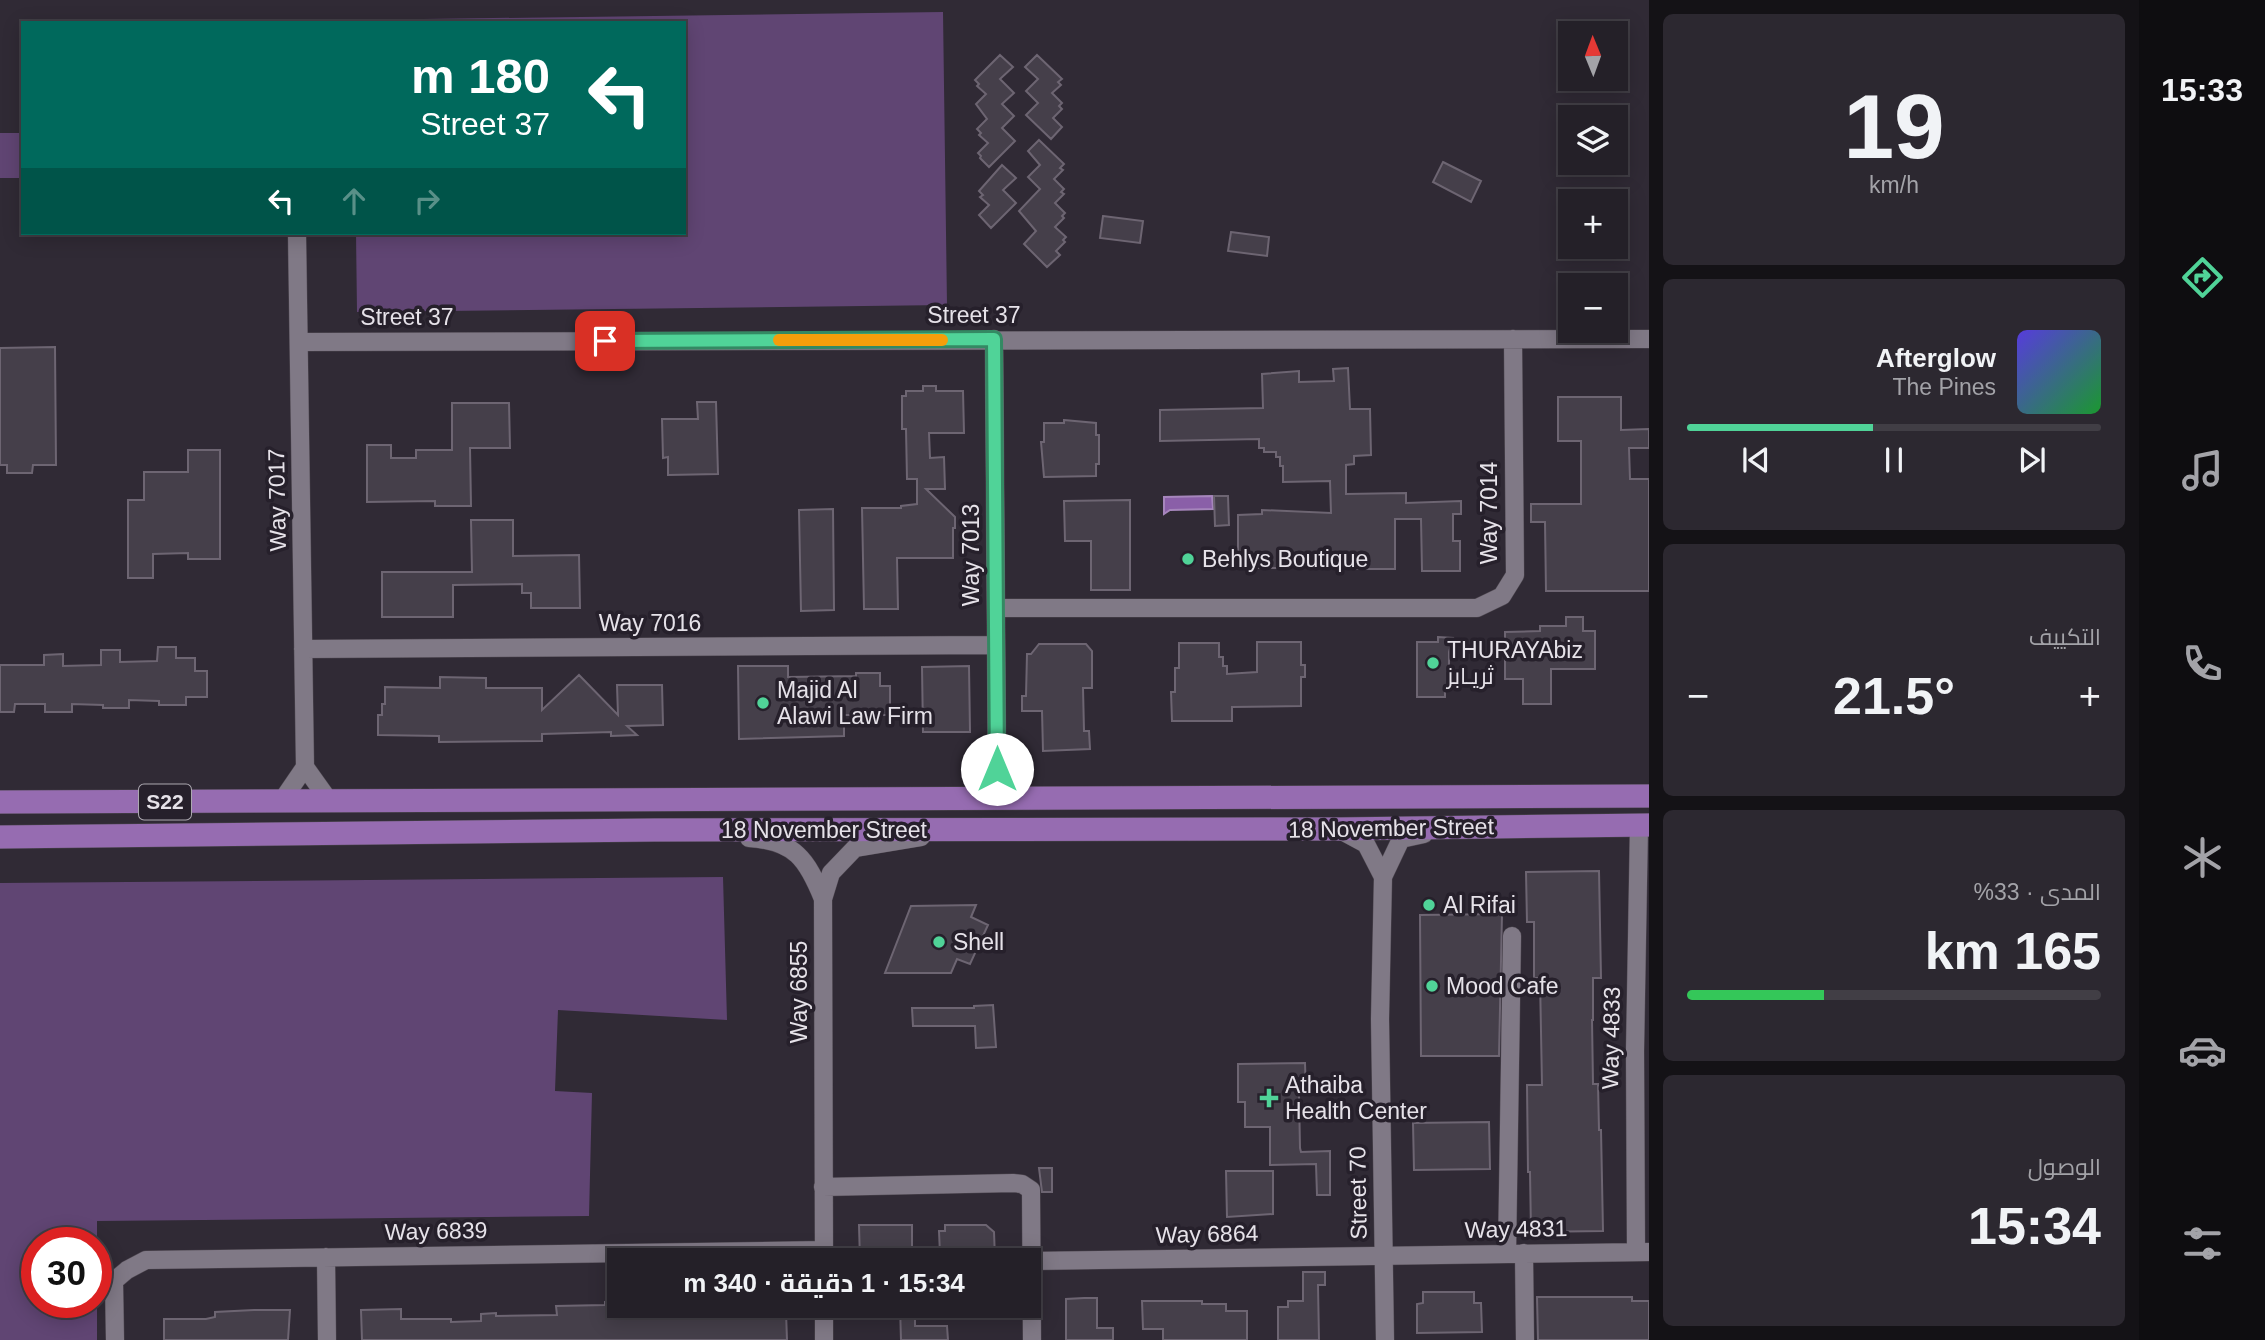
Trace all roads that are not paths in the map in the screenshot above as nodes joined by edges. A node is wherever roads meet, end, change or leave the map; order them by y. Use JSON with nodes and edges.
{"nodes":[{"id":1,"x":297,"y":235,"type":"edge"},
{"id":2,"x":994,"y":339,"type":"junction"},
{"id":3,"x":1513,"y":339,"type":"junction"},
{"id":4,"x":1649,"y":339,"type":"edge"},
{"id":5,"x":299,"y":342,"type":"junction"},
{"id":6,"x":996,"y":608,"type":"junction"},
{"id":7,"x":996,"y":645,"type":"junction"},
{"id":8,"x":303,"y":649,"type":"junction"},
{"id":9,"x":305,"y":767,"type":"junction"},
{"id":10,"x":997,"y":769,"type":"junction"},
{"id":11,"x":1649,"y":796,"type":"edge"},
{"id":12,"x":975,"y":799,"type":"junction"},
{"id":13,"x":1017,"y":799,"type":"junction"},
{"id":14,"x":0,"y":802,"type":"edge"},
{"id":15,"x":281,"y":802,"type":"junction"},
{"id":16,"x":330,"y":802,"type":"junction"},
{"id":17,"x":1644,"y":825,"type":"edge"},
{"id":18,"x":1454,"y":827,"type":"junction"},
{"id":19,"x":967,"y":829,"type":"junction"},
{"id":20,"x":1339,"y":829,"type":"junction"},
{"id":21,"x":655,"y":830,"type":"junction"},
{"id":22,"x":0,"y":837,"type":"edge"},
{"id":23,"x":1383,"y":877,"type":"junction"},
{"id":24,"x":823,"y":899,"type":"junction"},
{"id":25,"x":1512,"y":936,"type":"dead end"},
{"id":26,"x":1642,"y":1051,"type":"edge"},
{"id":27,"x":823,"y":1187,"type":"junction"},
{"id":28,"x":824,"y":1248,"type":"edge"},
{"id":29,"x":1031,"y":1248,"type":"edge"},
{"id":30,"x":1643,"y":1252,"type":"edge"},
{"id":31,"x":1516,"y":1253,"type":"junction"},
{"id":32,"x":1384,"y":1255,"type":"junction"},
{"id":33,"x":607,"y":1256,"type":"edge"},
{"id":34,"x":326,"y":1257,"type":"junction"},
{"id":35,"x":1041,"y":1261,"type":"edge"},
{"id":36,"x":824,"y":1318,"type":"edge"},
{"id":37,"x":1032,"y":1318,"type":"edge"},
{"id":38,"x":115,"y":1340,"type":"edge"},
{"id":39,"x":327,"y":1340,"type":"edge"},
{"id":40,"x":824,"y":1340,"type":"edge"},
{"id":41,"x":1032,"y":1340,"type":"edge"},
{"id":42,"x":1385,"y":1340,"type":"edge"},
{"id":43,"x":1525,"y":1340,"type":"edge"}],
"edges":[{"from":1,"to":5,"type":"street","name":"Way 7017"},
{"from":2,"to":3,"type":"street","name":"Street 37"},
{"from":2,"to":5,"type":"street","name":"Street 37"},
{"from":2,"to":6,"type":"street","name":"Way 7013"},
{"from":3,"to":4,"type":"street","name":"Street 37"},
{"from":3,"to":6,"type":"street","name":"Way 7014"},
{"from":5,"to":8,"type":"street","name":"Way 7017"},
{"from":6,"to":7,"type":"street","name":"Way 7013"},
{"from":7,"to":8,"type":"street","name":"Way 7016"},
{"from":7,"to":10,"type":"street","name":"Way 7013"},
{"from":8,"to":9,"type":"street","name":"Way 7017"},
{"from":9,"to":15,"type":"street"},
{"from":9,"to":16,"type":"street"},
{"from":10,"to":12,"type":"street"},
{"from":10,"to":13,"type":"street"},
{"from":11,"to":13,"type":"main road","name":"18 November Street","number":"S22"},
{"from":12,"to":13,"type":"main road","name":"18 November Street","number":"S22"},
{"from":12,"to":16,"type":"main road","name":"18 November Street","number":"S22"},
{"from":14,"to":15,"type":"main road","name":"18 November Street","number":"S22"},
{"from":15,"to":16,"type":"main road","name":"18 November Street","number":"S22"},
{"from":17,"to":18,"type":"main road","name":"18 November Street","number":"S22"},
{"from":17,"to":26,"type":"street","name":"Way 4833"},
{"from":18,"to":20,"type":"main road","name":"18 November Street","number":"S22"},
{"from":18,"to":23,"type":"street","name":"Street 70"},
{"from":19,"to":20,"type":"main road","name":"18 November Street","number":"S22"},
{"from":19,"to":21,"type":"main road","name":"18 November Street","number":"S22"},
{"from":19,"to":24,"type":"street","name":"Way 6855"},
{"from":20,"to":23,"type":"street","name":"Street 70"},
{"from":21,"to":22,"type":"main road","name":"18 November Street","number":"S22"},
{"from":21,"to":24,"type":"street"},
{"from":23,"to":32,"type":"street","name":"Street 70"},
{"from":24,"to":27,"type":"street","name":"Way 6855"},
{"from":25,"to":31,"type":"street"},
{"from":26,"to":30,"type":"street","name":"Way 4833"},
{"from":27,"to":28,"type":"street","name":"Way 6855"},
{"from":27,"to":29,"type":"street"},
{"from":30,"to":31,"type":"street","name":"Way 4831"},
{"from":31,"to":32,"type":"street","name":"Way 4831"},
{"from":31,"to":43,"type":"street"},
{"from":32,"to":35,"type":"street","name":"Way 6864"},
{"from":32,"to":42,"type":"street","name":"Street 70"},
{"from":33,"to":34,"type":"street","name":"Way 6839"},
{"from":34,"to":38,"type":"street","name":"Way 6839"},
{"from":34,"to":39,"type":"street"},
{"from":36,"to":40,"type":"street"},
{"from":37,"to":41,"type":"street"}]}
